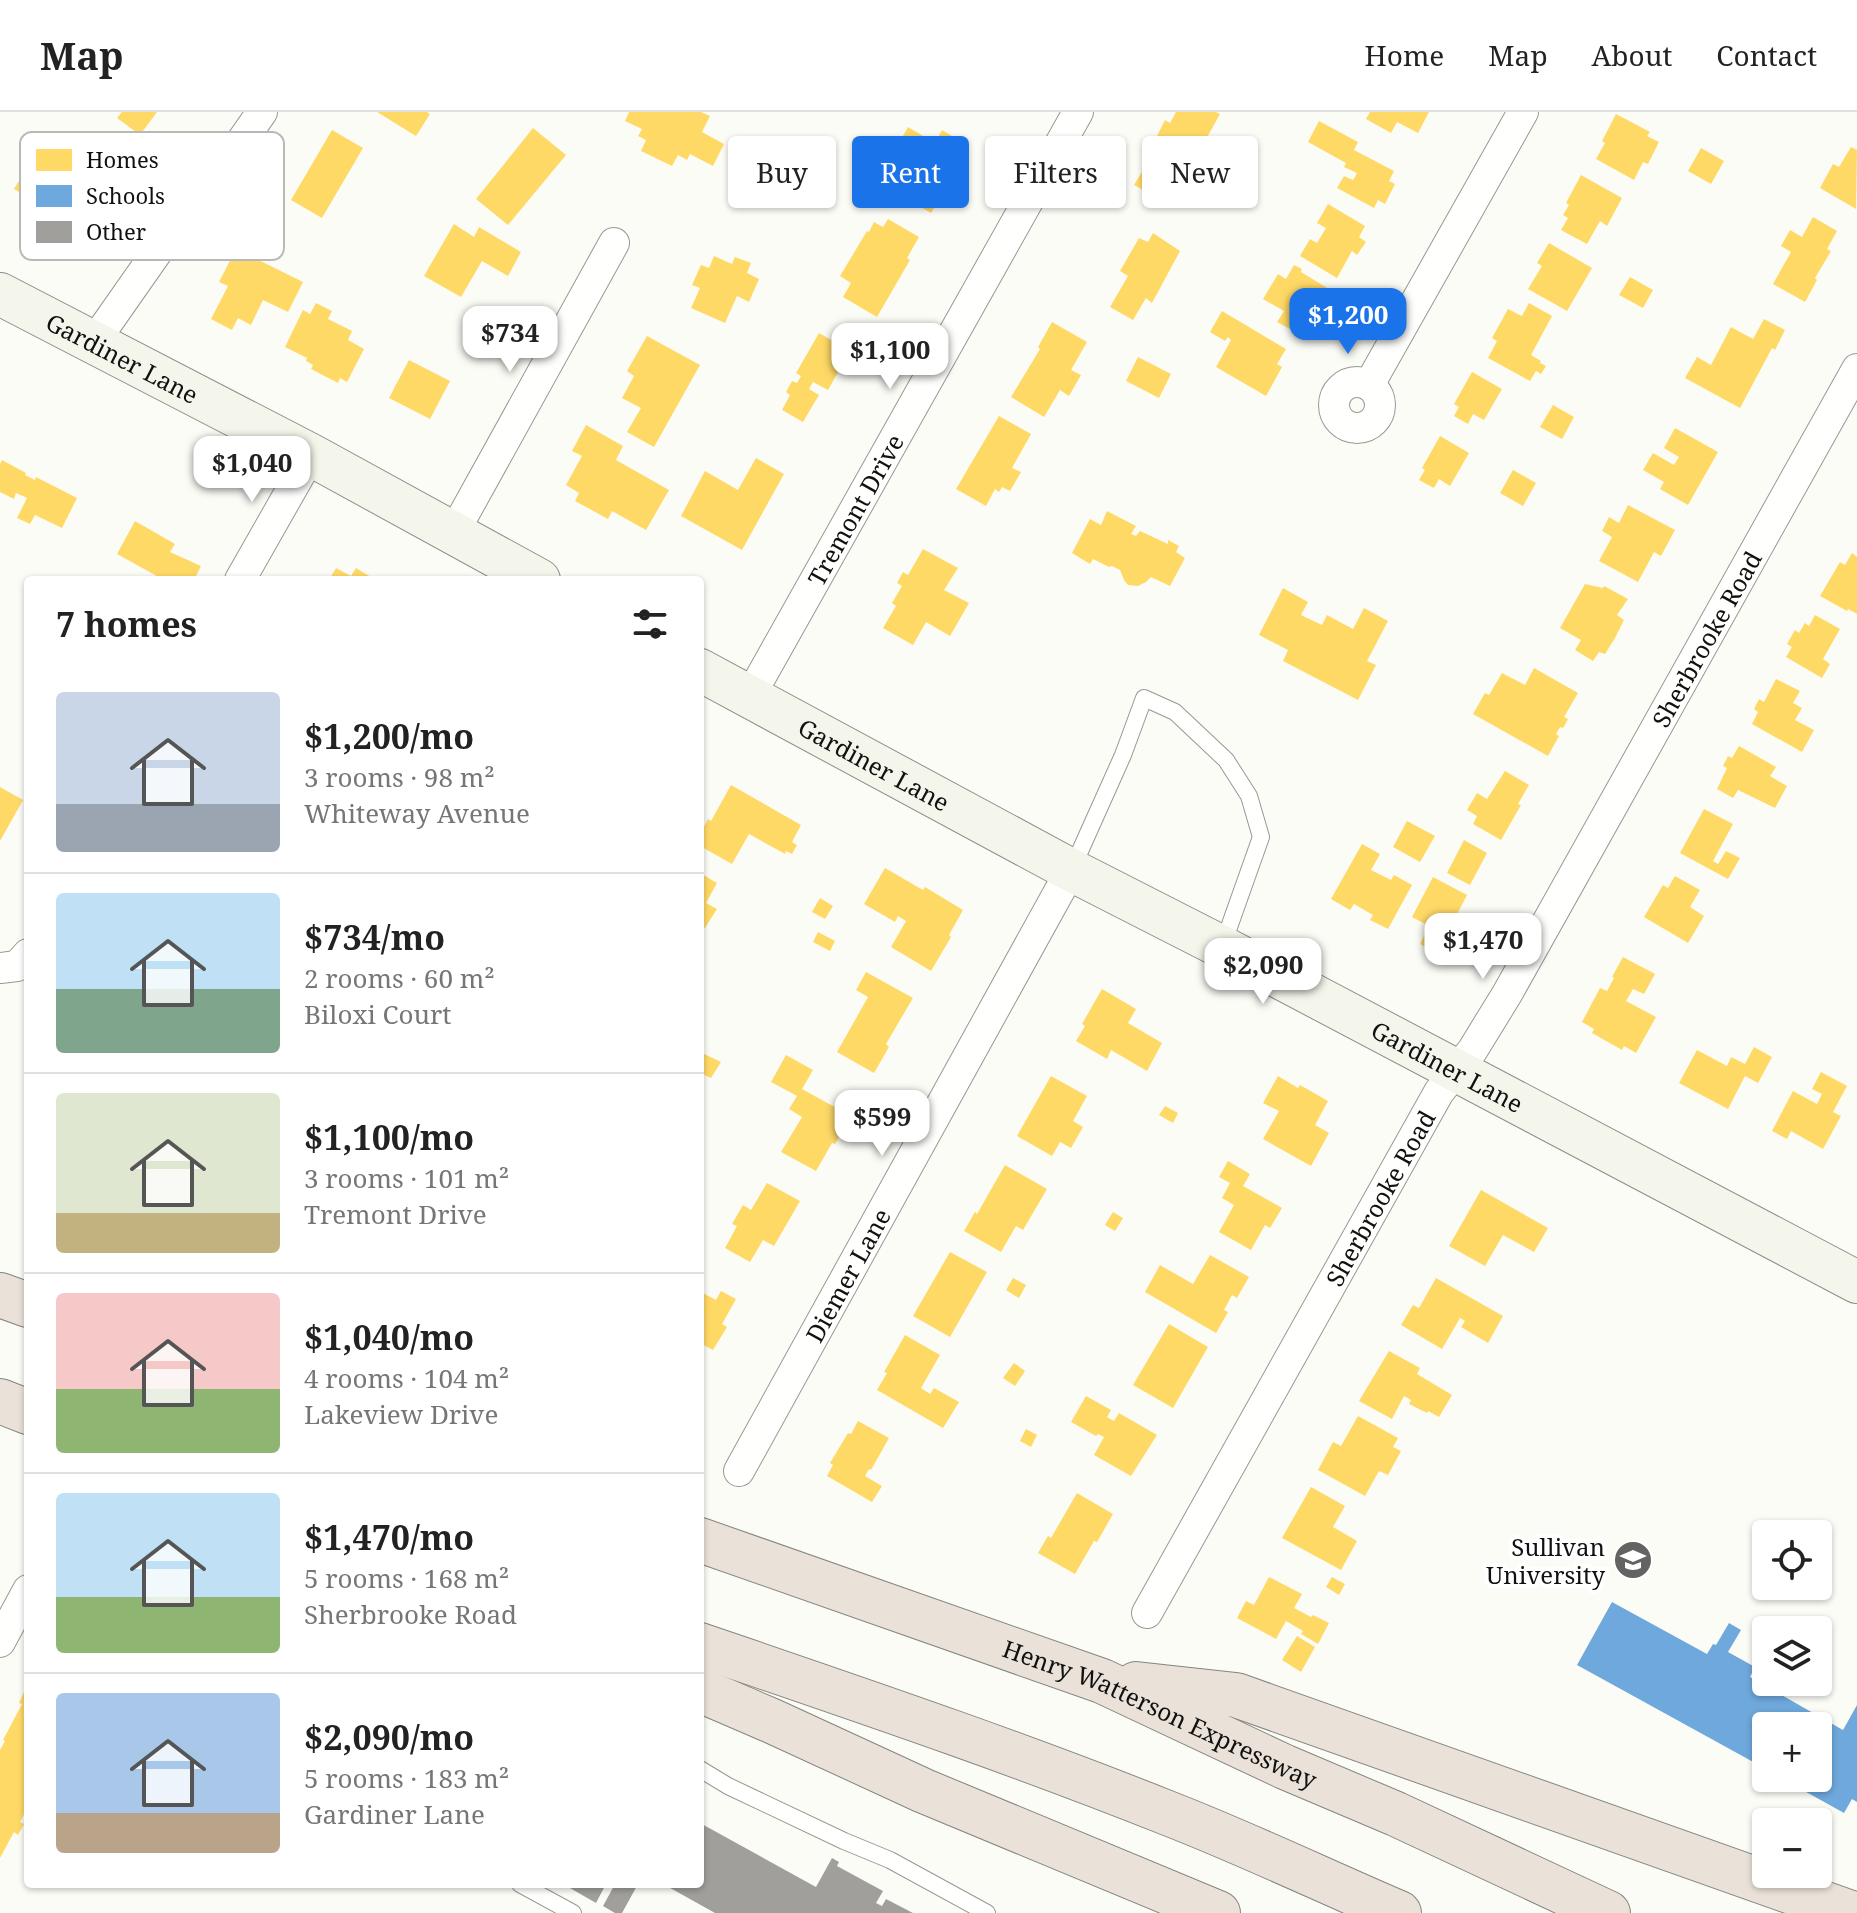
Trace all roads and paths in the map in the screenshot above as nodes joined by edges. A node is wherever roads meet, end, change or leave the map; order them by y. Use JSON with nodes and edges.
{"nodes":[{"id":1,"x":262,"y":112,"type":"edge"},
{"id":2,"x":1078,"y":112,"type":"edge"},
{"id":3,"x":1523,"y":112,"type":"edge"},
{"id":4,"x":248,"y":132,"type":"edge"},
{"id":5,"x":614,"y":243,"type":"dead end"},
{"id":6,"x":151,"y":260,"type":"edge"},
{"id":7,"x":0,"y":294,"type":"edge"},
{"id":8,"x":94,"y":342,"type":"junction"},
{"id":9,"x":1857,"y":369,"type":"edge"},
{"id":10,"x":1369,"y":385,"type":"dead end"},
{"id":11,"x":311,"y":455,"type":"junction"},
{"id":12,"x":454,"y":532,"type":"junction"},
{"id":13,"x":242,"y":576,"type":"edge"},
{"id":14,"x":532,"y":576,"type":"edge"},
{"id":15,"x":704,"y":672,"type":"edge"},
{"id":16,"x":750,"y":696,"type":"junction"},
{"id":17,"x":1071,"y":870,"type":"junction"},
{"id":18,"x":1222,"y":947,"type":"junction"},
{"id":19,"x":24,"y":958,"type":"edge"},
{"id":20,"x":0,"y":968,"type":"edge"},
{"id":21,"x":1457,"y":1071,"type":"junction"},
{"id":22,"x":1853,"y":1271,"type":"edge"},
{"id":23,"x":0,"y":1295,"type":"edge"},
{"id":24,"x":24,"y":1304,"type":"edge"},
{"id":25,"x":0,"y":1401,"type":"edge"},
{"id":26,"x":24,"y":1410,"type":"edge"},
{"id":27,"x":739,"y":1471,"type":"dead end"},
{"id":28,"x":704,"y":1541,"type":"edge"},
{"id":29,"x":24,"y":1597,"type":"edge"},
{"id":30,"x":1147,"y":1613,"type":"dead end"},
{"id":31,"x":0,"y":1642,"type":"edge"},
{"id":32,"x":704,"y":1646,"type":"edge"},
{"id":33,"x":1102,"y":1681,"type":"junction"},
{"id":34,"x":704,"y":1692,"type":"edge"},
{"id":35,"x":704,"y":1771,"type":"edge"},
{"id":36,"x":527,"y":1888,"type":"edge"},
{"id":37,"x":573,"y":1913,"type":"edge"},
{"id":38,"x":987,"y":1913,"type":"edge"},
{"id":39,"x":1218,"y":1913,"type":"edge"},
{"id":40,"x":1399,"y":1913,"type":"edge"},
{"id":41,"x":1608,"y":1913,"type":"edge"},
{"id":42,"x":1851,"y":1913,"type":"edge"}],
"edges":[{"from":1,"to":4,"type":"street"},
{"from":2,"to":16,"type":"street","name":"Tremont Drive"},
{"from":3,"to":10,"type":"street"},
{"from":5,"to":12,"type":"street"},
{"from":6,"to":8,"type":"street"},
{"from":7,"to":8,"type":"main road","name":"Gardiner Lane"},
{"from":8,"to":11,"type":"main road","name":"Gardiner Lane"},
{"from":9,"to":21,"type":"street","name":"Sherbrooke Road"},
{"from":11,"to":12,"type":"main road","name":"Gardiner Lane"},
{"from":11,"to":13,"type":"street"},
{"from":12,"to":14,"type":"main road","name":"Gardiner Lane"},
{"from":15,"to":16,"type":"main road","name":"Gardiner Lane"},
{"from":16,"to":17,"type":"main road","name":"Gardiner Lane"},
{"from":17,"to":18,"type":"main road","name":"Gardiner Lane"},
{"from":17,"to":18,"type":"lane"},
{"from":17,"to":27,"type":"street","name":"Diemer Lane"},
{"from":18,"to":21,"type":"main road","name":"Gardiner Lane"},
{"from":19,"to":20,"type":"street"},
{"from":21,"to":22,"type":"main road","name":"Gardiner Lane"},
{"from":21,"to":30,"type":"street","name":"Sherbrooke Road"},
{"from":23,"to":24,"type":"highway"},
{"from":25,"to":26,"type":"highway"},
{"from":28,"to":33,"type":"highway","name":"Henry Watterson Expressway"},
{"from":29,"to":31,"type":"street"},
{"from":32,"to":40,"type":"highway"},
{"from":33,"to":41,"type":"highway","name":"Henry Watterson Expressway"},
{"from":33,"to":42,"type":"highway"},
{"from":34,"to":39,"type":"highway"},
{"from":35,"to":38,"type":"lane"},
{"from":36,"to":37,"type":"lane"}]}
